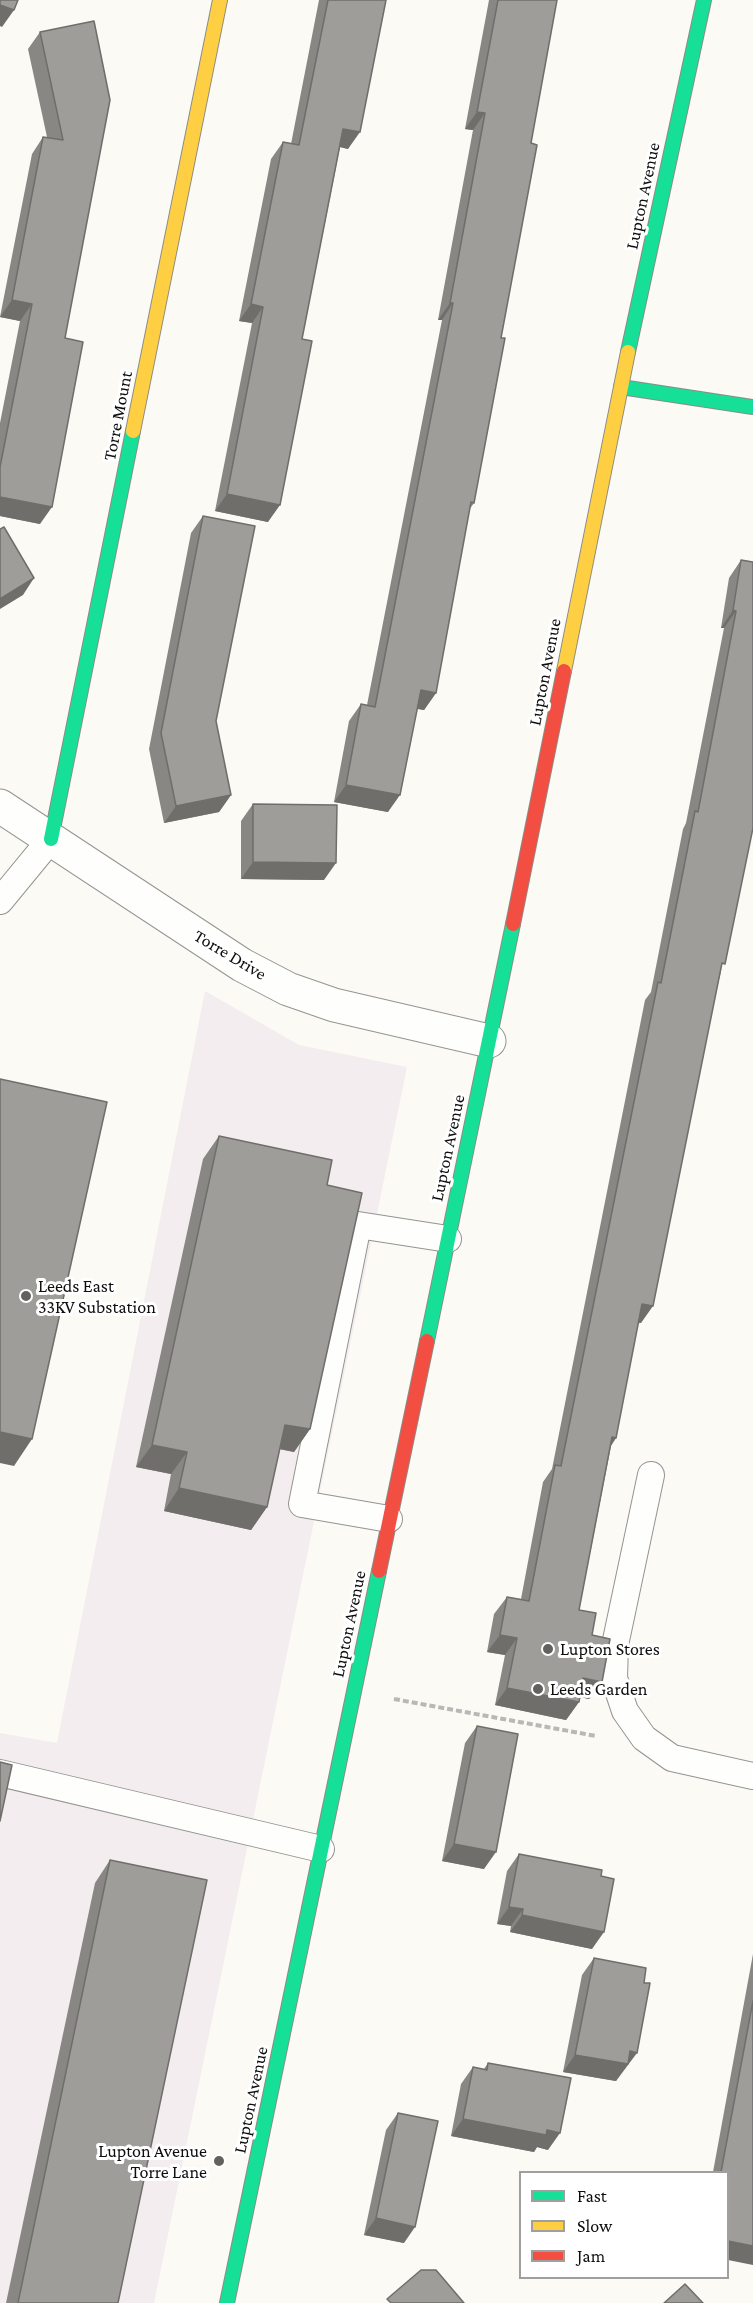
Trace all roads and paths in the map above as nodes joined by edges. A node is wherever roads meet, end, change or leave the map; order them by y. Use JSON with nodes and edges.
{"nodes":[{"id":1,"x":220,"y":0,"type":"edge"},
{"id":2,"x":704,"y":0,"type":"edge"},
{"id":3,"x":621,"y":387,"type":"junction"},
{"id":4,"x":753,"y":407,"type":"edge"},
{"id":5,"x":0,"y":806,"type":"edge"},
{"id":6,"x":51,"y":839,"type":"junction"},
{"id":7,"x":0,"y":901,"type":"edge"},
{"id":8,"x":489,"y":1041,"type":"junction"},
{"id":9,"x":448,"y":1239,"type":"junction"},
{"id":10,"x":651,"y":1475,"type":"dead end"},
{"id":11,"x":390,"y":1519,"type":"junction"},
{"id":12,"x":411,"y":1702,"type":"dead end"},
{"id":13,"x":644,"y":1738,"type":"junction"},
{"id":14,"x":0,"y":1773,"type":"edge"},
{"id":15,"x":753,"y":1776,"type":"edge"},
{"id":16,"x":321,"y":1849,"type":"junction"},
{"id":17,"x":227,"y":2303,"type":"edge"}],
"edges":[{"from":1,"to":6,"type":"street","name":"Torre Mount"},
{"from":2,"to":3,"type":"street","name":"Lupton Avenue"},
{"from":3,"to":4,"type":"street"},
{"from":3,"to":8,"type":"street","name":"Lupton Avenue"},
{"from":5,"to":6,"type":"street","name":"Torre Drive"},
{"from":6,"to":7,"type":"lane"},
{"from":6,"to":8,"type":"street","name":"Torre Drive"},
{"from":8,"to":9,"type":"street","name":"Lupton Avenue"},
{"from":9,"to":11,"type":"street","name":"Lupton Avenue"},
{"from":9,"to":11,"type":"lane"},
{"from":10,"to":13,"type":"lane"},
{"from":11,"to":16,"type":"street","name":"Lupton Avenue"},
{"from":12,"to":13,"type":"path"},
{"from":13,"to":15,"type":"lane"},
{"from":14,"to":16,"type":"lane"},
{"from":16,"to":17,"type":"street","name":"Lupton Avenue"}]}
